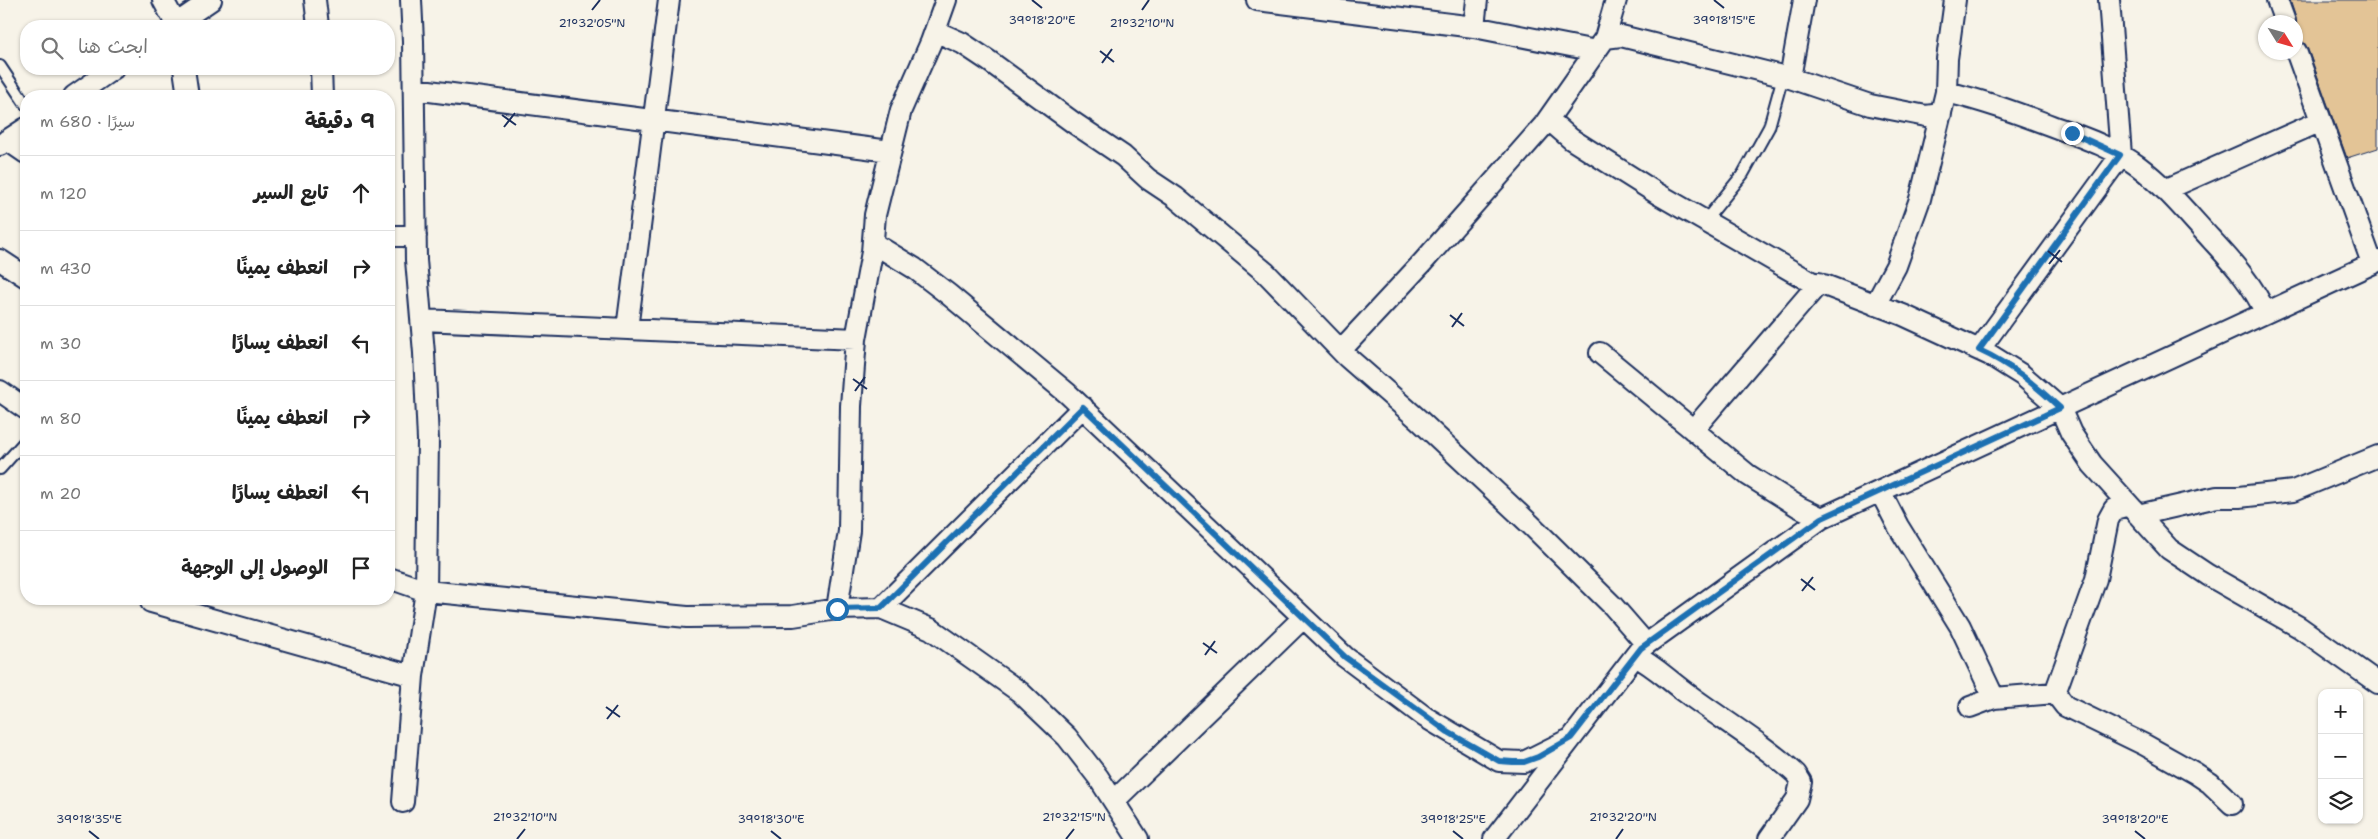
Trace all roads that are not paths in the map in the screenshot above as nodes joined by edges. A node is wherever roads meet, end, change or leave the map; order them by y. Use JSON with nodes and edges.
{"nodes":[{"id":1,"x":163,"y":0,"type":"edge"},
{"id":2,"x":211,"y":0,"type":"edge"},
{"id":3,"x":315,"y":0,"type":"edge"},
{"id":4,"x":411,"y":0,"type":"edge"},
{"id":5,"x":669,"y":0,"type":"edge"},
{"id":6,"x":946,"y":0,"type":"edge"},
{"id":7,"x":1257,"y":0,"type":"edge"},
{"id":8,"x":1477,"y":0,"type":"edge"},
{"id":9,"x":1616,"y":0,"type":"edge"},
{"id":10,"x":1804,"y":0,"type":"edge"},
{"id":11,"x":1955,"y":0,"type":"edge"},
{"id":12,"x":2109,"y":0,"type":"edge"},
{"id":13,"x":2277,"y":0,"type":"edge"},
{"id":14,"x":2282,"y":15,"type":"edge"},
{"id":15,"x":173,"y":20,"type":"edge"},
{"id":16,"x":182,"y":20,"type":"edge"},
{"id":17,"x":317,"y":20,"type":"edge"},
{"id":18,"x":1474,"y":27,"type":"junction"},
{"id":19,"x":936,"y":31,"type":"junction"},
{"id":20,"x":1600,"y":44,"type":"junction"},
{"id":21,"x":2299,"y":60,"type":"edge"},
{"id":22,"x":0,"y":66,"type":"edge"},
{"id":23,"x":104,"y":75,"type":"edge"},
{"id":24,"x":185,"y":75,"type":"edge"},
{"id":25,"x":321,"y":75,"type":"edge"},
{"id":26,"x":1786,"y":77,"type":"junction"},
{"id":27,"x":414,"y":89,"type":"junction"},
{"id":28,"x":83,"y":90,"type":"edge"},
{"id":29,"x":187,"y":90,"type":"edge"},
{"id":30,"x":322,"y":90,"type":"edge"},
{"id":31,"x":1946,"y":92,"type":"junction"},
{"id":32,"x":20,"y":96,"type":"edge"},
{"id":33,"x":1940,"y":114,"type":"junction"},
{"id":34,"x":1548,"y":119,"type":"junction"},
{"id":35,"x":653,"y":120,"type":"junction"},
{"id":36,"x":2321,"y":121,"type":"junction"},
{"id":37,"x":20,"y":132,"type":"edge"},
{"id":38,"x":4,"y":143,"type":"edge"},
{"id":39,"x":20,"y":150,"type":"edge"},
{"id":40,"x":890,"y":151,"type":"junction"},
{"id":41,"x":2120,"y":155,"type":"junction"},
{"id":42,"x":2165,"y":190,"type":"junction"},
{"id":43,"x":1705,"y":221,"type":"junction"},
{"id":44,"x":395,"y":236,"type":"edge"},
{"id":45,"x":416,"y":236,"type":"junction"},
{"id":46,"x":872,"y":243,"type":"junction"},
{"id":47,"x":0,"y":260,"type":"edge"},
{"id":48,"x":2375,"y":262,"type":"edge"},
{"id":49,"x":20,"y":273,"type":"edge"},
{"id":50,"x":1818,"y":283,"type":"junction"},
{"id":51,"x":1875,"y":305,"type":"junction"},
{"id":52,"x":2265,"y":312,"type":"junction"},
{"id":53,"x":422,"y":320,"type":"junction"},
{"id":54,"x":626,"y":329,"type":"junction"},
{"id":55,"x":856,"y":339,"type":"junction"},
{"id":56,"x":1341,"y":350,"type":"junction"},
{"id":57,"x":1979,"y":350,"type":"junction"},
{"id":58,"x":1600,"y":353,"type":"dead end"},
{"id":59,"x":0,"y":391,"type":"edge"},
{"id":60,"x":20,"y":405,"type":"edge"},
{"id":61,"x":1083,"y":407,"type":"junction"},
{"id":62,"x":2060,"y":408,"type":"junction"},
{"id":63,"x":1693,"y":430,"type":"junction"},
{"id":64,"x":20,"y":446,"type":"edge"},
{"id":65,"x":2378,"y":456,"type":"edge"},
{"id":66,"x":0,"y":468,"type":"edge"},
{"id":67,"x":1880,"y":491,"type":"junction"},
{"id":68,"x":2133,"y":510,"type":"junction"},
{"id":69,"x":1822,"y":518,"type":"junction"},
{"id":70,"x":395,"y":580,"type":"edge"},
{"id":71,"x":426,"y":591,"type":"junction"},
{"id":72,"x":162,"y":605,"type":"edge"},
{"id":73,"x":881,"y":608,"type":"junction"},
{"id":74,"x":837,"y":609,"type":"junction"},
{"id":75,"x":1303,"y":618,"type":"junction"},
{"id":76,"x":1640,"y":650,"type":"junction"},
{"id":77,"x":414,"y":676,"type":"junction"},
{"id":78,"x":2378,"y":683,"type":"edge"},
{"id":79,"x":2055,"y":693,"type":"junction"},
{"id":80,"x":1994,"y":698,"type":"junction"},
{"id":81,"x":1970,"y":707,"type":"dead end"},
{"id":82,"x":1571,"y":738,"type":"junction"},
{"id":83,"x":1114,"y":801,"type":"junction"},
{"id":84,"x":404,"y":802,"type":"dead end"},
{"id":85,"x":2232,"y":804,"type":"dead end"},
{"id":86,"x":1505,"y":835,"type":"edge"},
{"id":87,"x":1138,"y":839,"type":"edge"},
{"id":88,"x":1769,"y":839,"type":"edge"}],
"edges":[{"from":1,"to":15,"type":"street"},
{"from":2,"to":16,"type":"street"},
{"from":3,"to":17,"type":"street"},
{"from":4,"to":27,"type":"street"},
{"from":5,"to":35,"type":"street"},
{"from":6,"to":19,"type":"street"},
{"from":7,"to":18,"type":"street"},
{"from":8,"to":18,"type":"street"},
{"from":9,"to":20,"type":"street"},
{"from":10,"to":26,"type":"street"},
{"from":11,"to":31,"type":"street"},
{"from":12,"to":41,"type":"street"},
{"from":13,"to":14,"type":"street"},
{"from":18,"to":20,"type":"street"},
{"from":19,"to":40,"type":"street"},
{"from":19,"to":56,"type":"street"},
{"from":20,"to":26,"type":"street"},
{"from":20,"to":34,"type":"street"},
{"from":21,"to":36,"type":"street"},
{"from":22,"to":32,"type":"lane"},
{"from":23,"to":28,"type":"street"},
{"from":24,"to":29,"type":"street"},
{"from":25,"to":30,"type":"street"},
{"from":26,"to":33,"type":"street"},
{"from":26,"to":43,"type":"lane"},
{"from":27,"to":35,"type":"street"},
{"from":27,"to":45,"type":"street"},
{"from":31,"to":33,"type":"street"},
{"from":31,"to":41,"type":"street"},
{"from":33,"to":51,"type":"street"},
{"from":34,"to":43,"type":"street"},
{"from":34,"to":56,"type":"street"},
{"from":35,"to":40,"type":"street"},
{"from":35,"to":54,"type":"street"},
{"from":36,"to":42,"type":"street"},
{"from":36,"to":48,"type":"street"},
{"from":37,"to":38,"type":"street"},
{"from":38,"to":39,"type":"street"},
{"from":40,"to":46,"type":"street"},
{"from":41,"to":42,"type":"street"},
{"from":41,"to":57,"type":"street"},
{"from":42,"to":52,"type":"street"},
{"from":43,"to":50,"type":"street"},
{"from":44,"to":45,"type":"street"},
{"from":45,"to":53,"type":"street"},
{"from":46,"to":55,"type":"street"},
{"from":46,"to":61,"type":"street"},
{"from":47,"to":49,"type":"street"},
{"from":48,"to":52,"type":"street"},
{"from":50,"to":51,"type":"street"},
{"from":50,"to":63,"type":"street"},
{"from":51,"to":57,"type":"street"},
{"from":52,"to":62,"type":"street"},
{"from":53,"to":54,"type":"street"},
{"from":53,"to":71,"type":"street"},
{"from":54,"to":55,"type":"street"},
{"from":55,"to":74,"type":"street"},
{"from":56,"to":76,"type":"street"},
{"from":57,"to":62,"type":"street"},
{"from":58,"to":63,"type":"street"},
{"from":59,"to":60,"type":"street"},
{"from":61,"to":73,"type":"street"},
{"from":61,"to":75,"type":"street"},
{"from":62,"to":67,"type":"street"},
{"from":62,"to":68,"type":"street"},
{"from":63,"to":69,"type":"street"},
{"from":64,"to":66,"type":"lane"},
{"from":65,"to":68,"type":"street"},
{"from":67,"to":69,"type":"street"},
{"from":67,"to":80,"type":"street"},
{"from":68,"to":78,"type":"street"},
{"from":68,"to":79,"type":"street"},
{"from":69,"to":76,"type":"street"},
{"from":70,"to":71,"type":"street"},
{"from":71,"to":74,"type":"street"},
{"from":71,"to":77,"type":"street"},
{"from":72,"to":77,"type":"street"},
{"from":73,"to":74,"type":"street"},
{"from":73,"to":83,"type":"street"},
{"from":75,"to":82,"type":"street"},
{"from":75,"to":83,"type":"street"},
{"from":76,"to":82,"type":"street"},
{"from":76,"to":88,"type":"street"},
{"from":77,"to":84,"type":"street"},
{"from":79,"to":80,"type":"street"},
{"from":79,"to":85,"type":"street"},
{"from":80,"to":81,"type":"street"},
{"from":82,"to":86,"type":"street"},
{"from":83,"to":87,"type":"street"}]}
